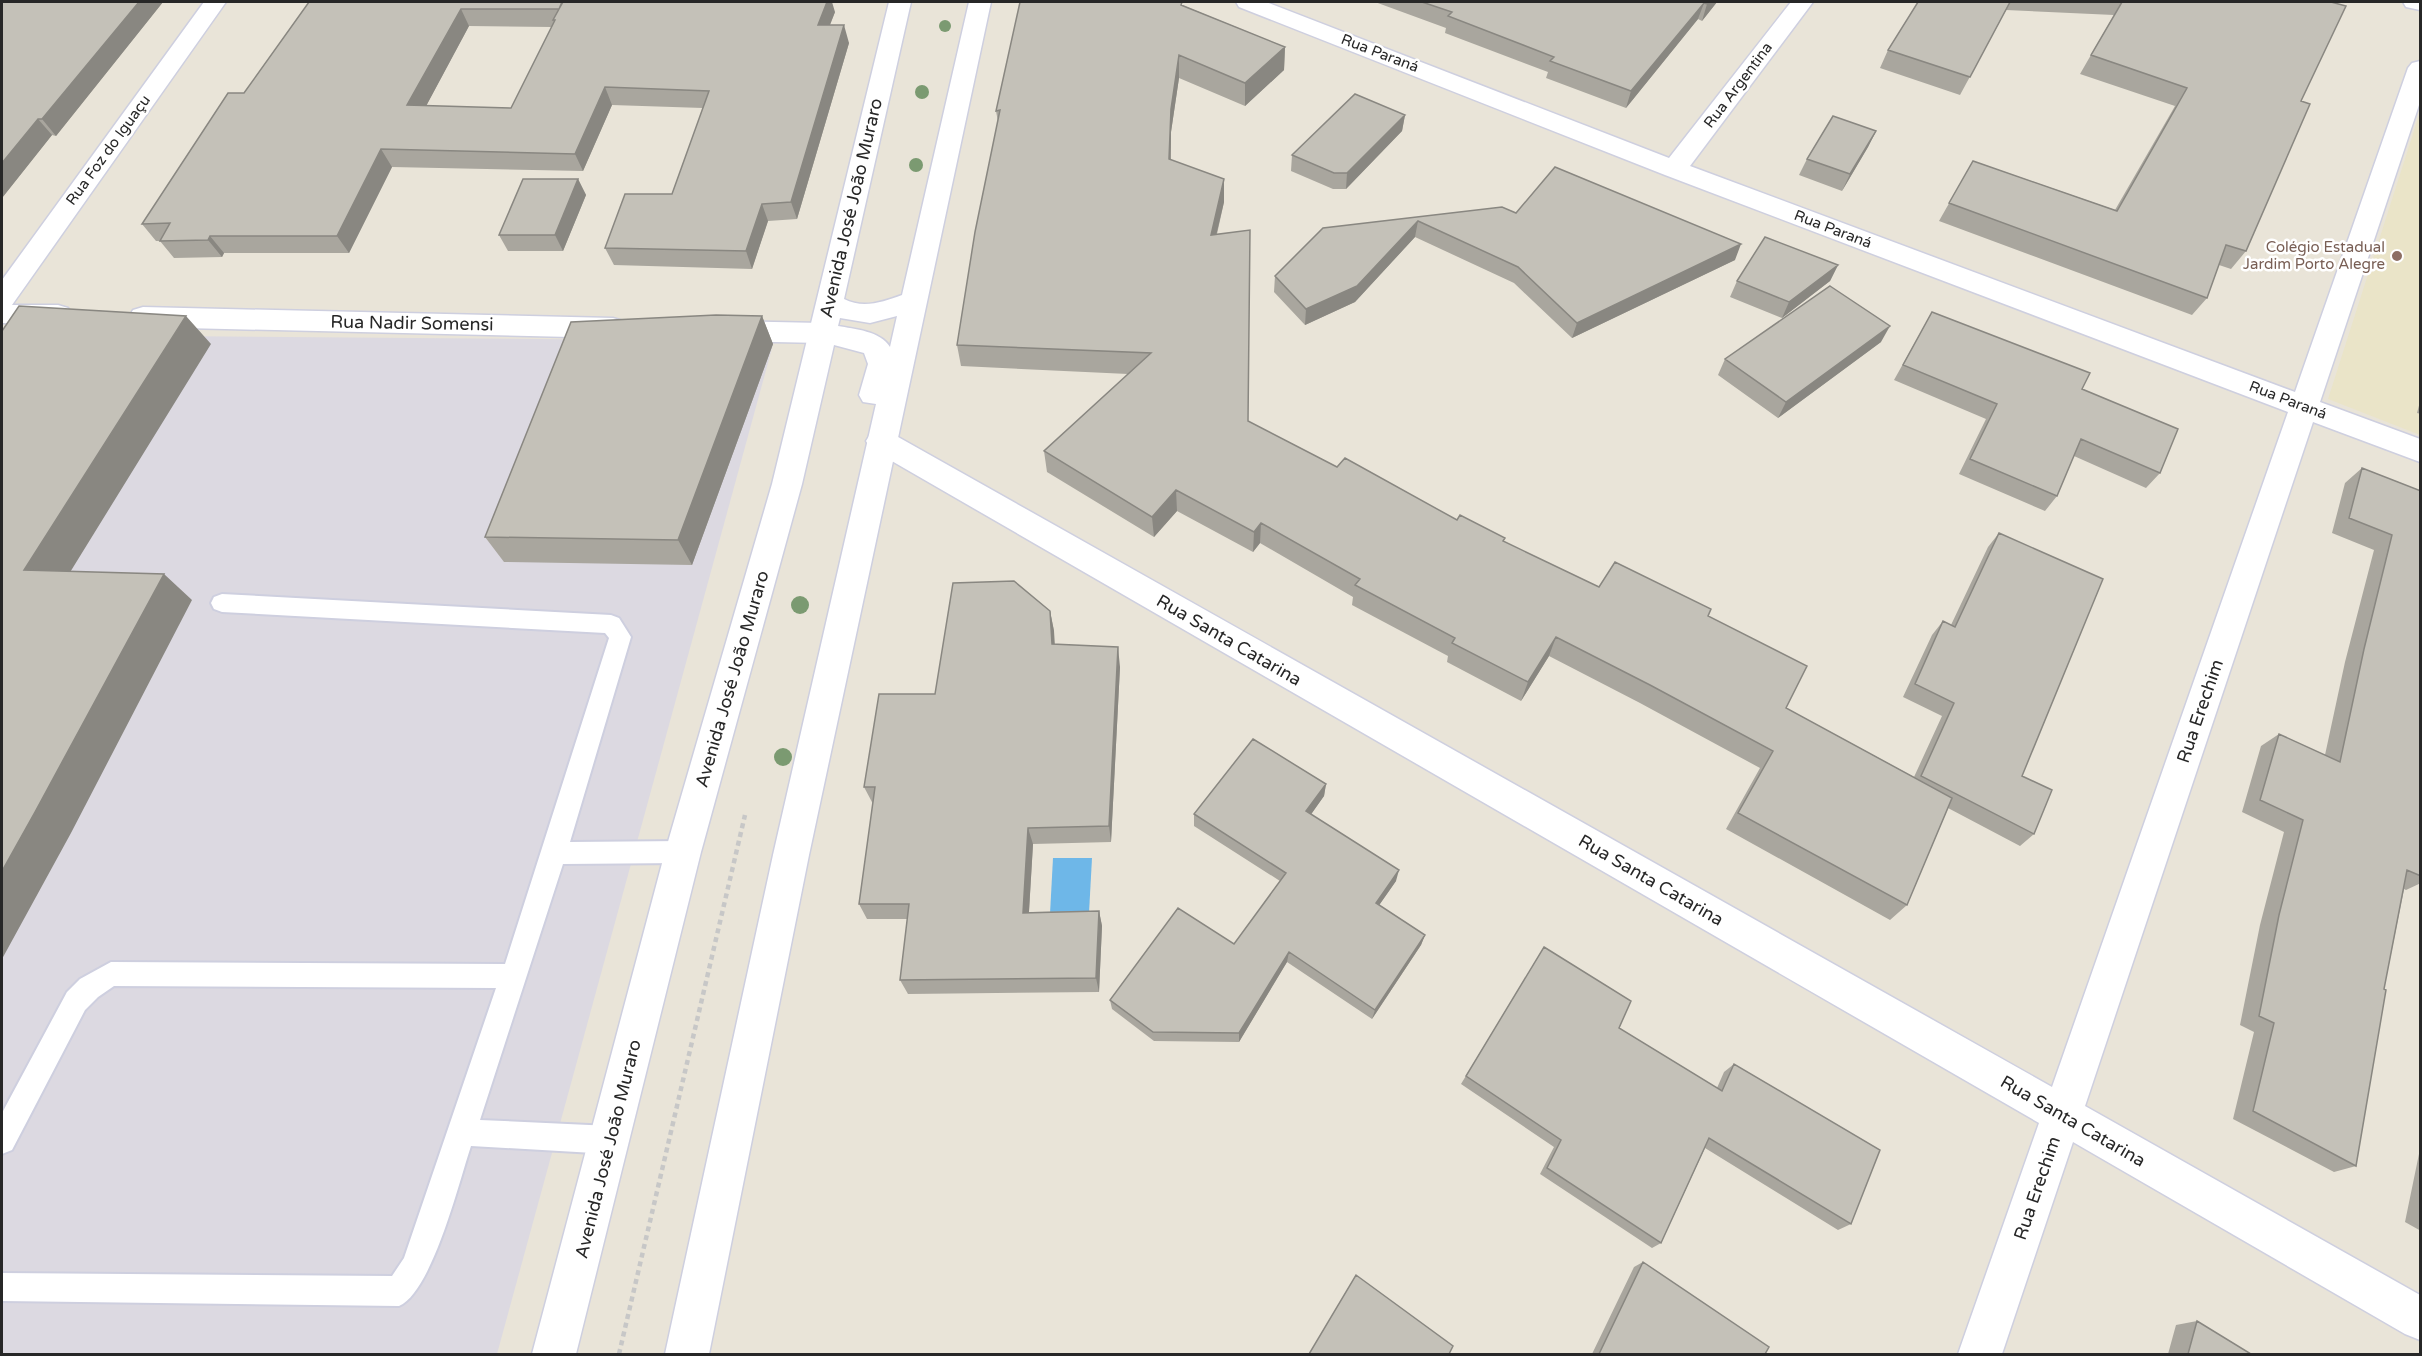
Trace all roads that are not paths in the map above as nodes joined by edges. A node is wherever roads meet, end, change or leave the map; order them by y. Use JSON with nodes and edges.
{"nodes":[{"id":1,"x":215,"y":2,"type":"edge"},
{"id":2,"x":900,"y":2,"type":"edge"},
{"id":3,"x":980,"y":2,"type":"edge"},
{"id":4,"x":1247,"y":2,"type":"edge"},
{"id":5,"x":1802,"y":2,"type":"edge"},
{"id":6,"x":2415,"y":2,"type":"edge"},
{"id":7,"x":2421,"y":3,"type":"edge"},
{"id":8,"x":2421,"y":68,"type":"edge"},
{"id":9,"x":1674,"y":169,"type":"junction"},
{"id":10,"x":2,"y":299,"type":"edge"},
{"id":11,"x":912,"y":301,"type":"junction"},
{"id":12,"x":2,"y":314,"type":"edge"},
{"id":13,"x":85,"y":316,"type":"edge"},
{"id":14,"x":120,"y":316,"type":"edge"},
{"id":15,"x":825,"y":317,"type":"junction"},
{"id":16,"x":644,"y":329,"type":"edge"},
{"id":17,"x":703,"y":330,"type":"edge"},
{"id":18,"x":2305,"y":406,"type":"junction"},
{"id":19,"x":881,"y":441,"type":"junction"},
{"id":20,"x":2421,"y":451,"type":"edge"},
{"id":21,"x":222,"y":603,"type":"dead end"},
{"id":22,"x":683,"y":852,"type":"junction"},
{"id":23,"x":554,"y":853,"type":"junction"},
{"id":24,"x":514,"y":976,"type":"junction"},
{"id":25,"x":2062,"y":1115,"type":"junction"},
{"id":26,"x":462,"y":1132,"type":"junction"},
{"id":27,"x":2,"y":1140,"type":"edge"},
{"id":28,"x":611,"y":1140,"type":"junction"},
{"id":29,"x":2,"y":1287,"type":"edge"},
{"id":30,"x":2421,"y":1319,"type":"edge"},
{"id":31,"x":554,"y":1354,"type":"edge"},
{"id":32,"x":687,"y":1354,"type":"edge"},
{"id":33,"x":1980,"y":1354,"type":"edge"}],
"edges":[{"from":1,"to":10,"type":"street","name":"Rua Foz do Iguaçu"},
{"from":2,"to":15,"type":"street","name":"Avenida José João Muraro"},
{"from":3,"to":11,"type":"street"},
{"from":4,"to":9,"type":"street","name":"Rua Paraná"},
{"from":5,"to":9,"type":"street","name":"Rua Argentina"},
{"from":6,"to":7,"type":"street"},
{"from":8,"to":18,"type":"street","name":"Rua Erechim"},
{"from":9,"to":18,"type":"street","name":"Rua Paraná"},
{"from":11,"to":15,"type":"street"},
{"from":11,"to":19,"type":"street"},
{"from":12,"to":13,"type":"street"},
{"from":14,"to":16,"type":"street","name":"Rua Nadir Somensi"},
{"from":15,"to":17,"type":"street"},
{"from":15,"to":19,"type":"street"},
{"from":15,"to":22,"type":"street","name":"Avenida José João Muraro"},
{"from":18,"to":20,"type":"street","name":"Rua Paraná"},
{"from":18,"to":25,"type":"street","name":"Rua Erechim"},
{"from":19,"to":25,"type":"street","name":"Rua Santa Catarina"},
{"from":19,"to":32,"type":"street"},
{"from":21,"to":23,"type":"lane"},
{"from":22,"to":23,"type":"lane"},
{"from":22,"to":28,"type":"street","name":"Avenida José João Muraro"},
{"from":23,"to":24,"type":"lane"},
{"from":24,"to":26,"type":"lane"},
{"from":24,"to":27,"type":"lane"},
{"from":25,"to":30,"type":"street","name":"Rua Santa Catarina"},
{"from":25,"to":33,"type":"street","name":"Rua Erechim"},
{"from":26,"to":28,"type":"lane"},
{"from":26,"to":29,"type":"lane"},
{"from":28,"to":31,"type":"street","name":"Avenida José João Muraro"}]}
